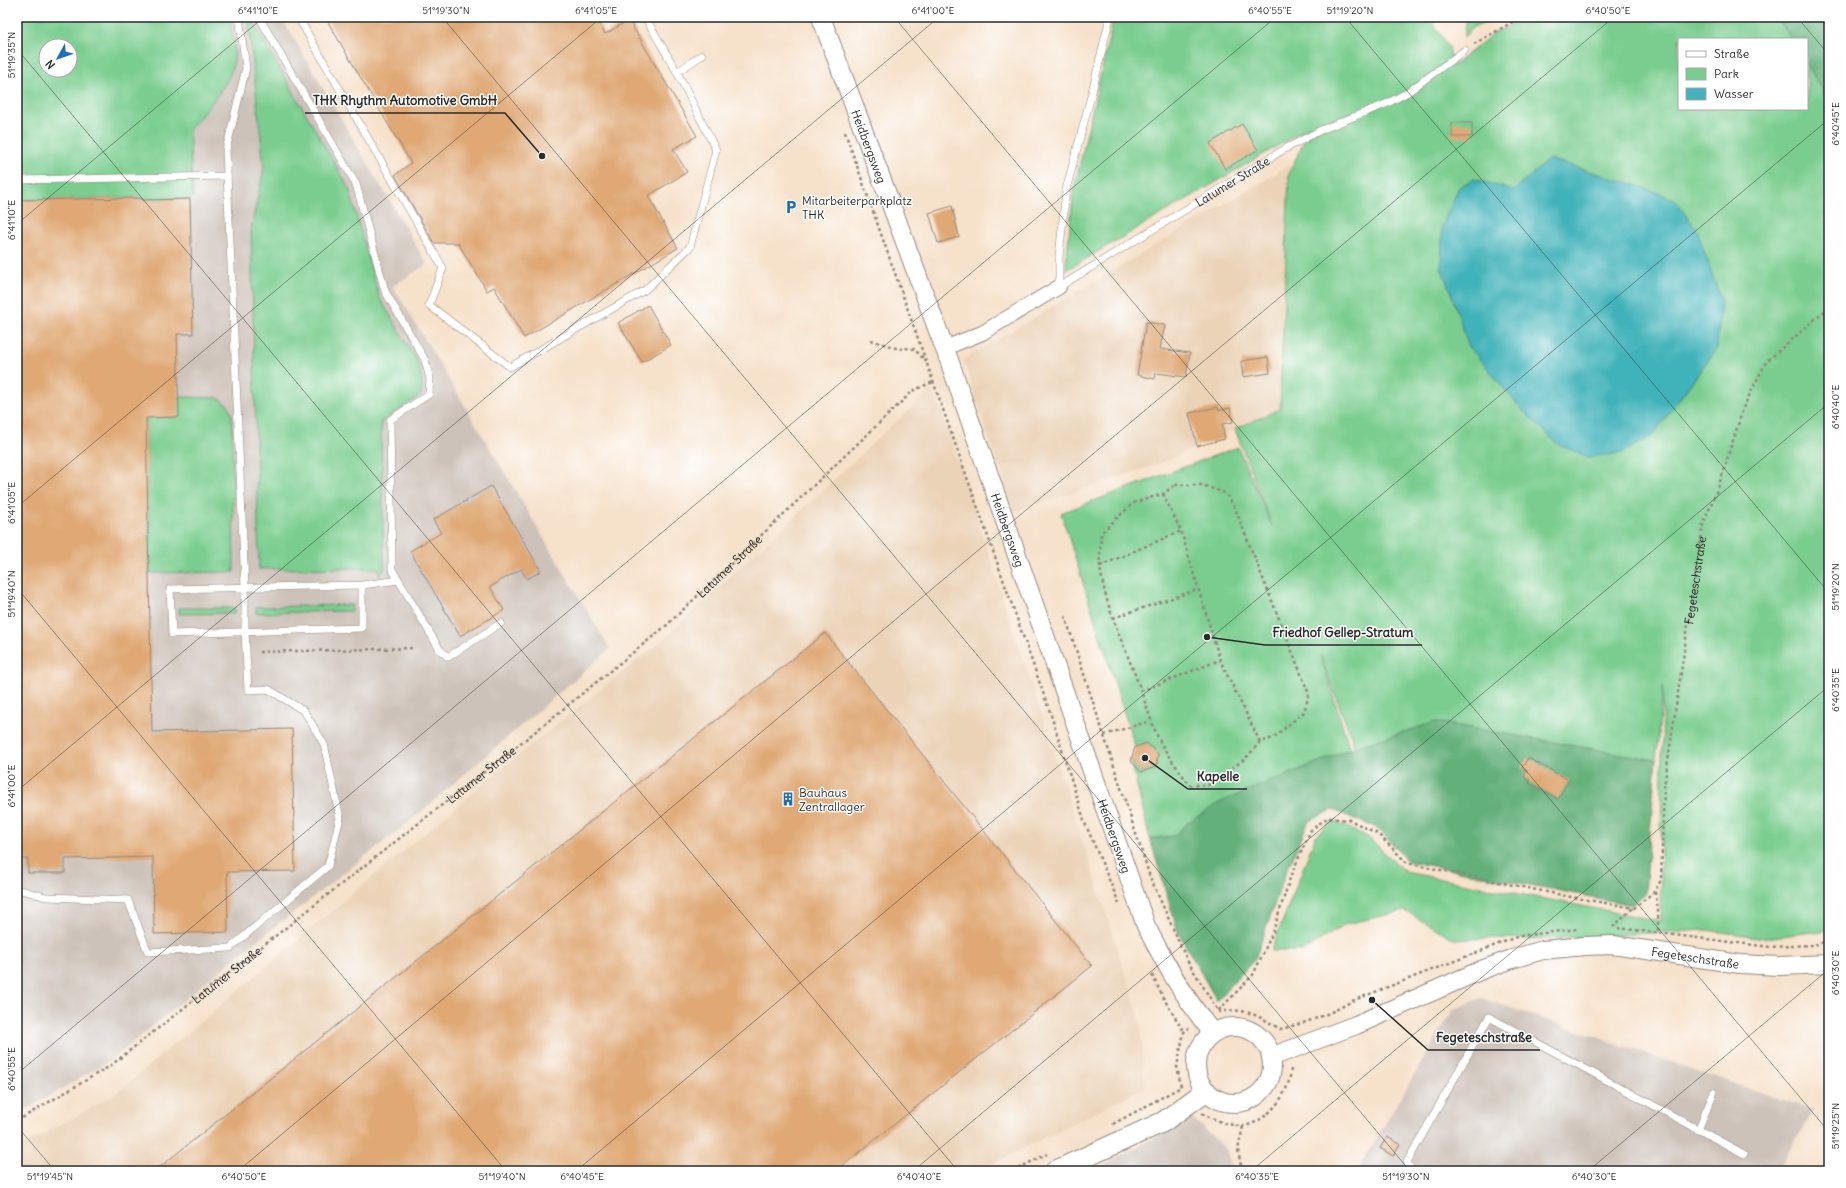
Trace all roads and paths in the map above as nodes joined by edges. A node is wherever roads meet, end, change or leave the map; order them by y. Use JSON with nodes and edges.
{"nodes":[{"id":1,"x":239,"y":17,"type":"edge"},
{"id":2,"x":259,"y":17,"type":"edge"},
{"id":3,"x":298,"y":17,"type":"edge"},
{"id":4,"x":645,"y":17,"type":"edge"},
{"id":5,"x":821,"y":17,"type":"edge"},
{"id":6,"x":1110,"y":17,"type":"edge"},
{"id":7,"x":1522,"y":17,"type":"edge"},
{"id":8,"x":1465,"y":50,"type":"joint"},
{"id":9,"x":702,"y":55,"type":"dead end"},
{"id":10,"x":677,"y":72,"type":"junction"},
{"id":11,"x":844,"y":129,"type":"dead end"},
{"id":12,"x":227,"y":176,"type":"junction"},
{"id":13,"x":17,"y":180,"type":"edge"},
{"id":14,"x":1059,"y":286,"type":"junction"},
{"id":15,"x":1829,"y":307,"type":"edge"},
{"id":16,"x":871,"y":340,"type":"dead end"},
{"id":17,"x":945,"y":348,"type":"junction"},
{"id":18,"x":925,"y":360,"type":"junction"},
{"id":19,"x":933,"y":382,"type":"junction"},
{"id":20,"x":1163,"y":494,"type":"junction"},
{"id":21,"x":1180,"y":531,"type":"junction"},
{"id":22,"x":1100,"y":566,"type":"junction"},
{"id":23,"x":399,"y":580,"type":"junction"},
{"id":24,"x":362,"y":585,"type":"junction"},
{"id":25,"x":245,"y":587,"type":"junction"},
{"id":26,"x":1199,"y":589,"type":"junction"},
{"id":27,"x":1065,"y":616,"type":"dead end"},
{"id":28,"x":1113,"y":618,"type":"junction"},
{"id":29,"x":502,"y":623,"type":"dead end"},
{"id":30,"x":245,"y":632,"type":"junction"},
{"id":31,"x":415,"y":648,"type":"dead end"},
{"id":32,"x":259,"y":652,"type":"dead end"},
{"id":33,"x":1220,"y":660,"type":"junction"},
{"id":34,"x":1141,"y":690,"type":"junction"},
{"id":35,"x":1051,"y":715,"type":"dead end"},
{"id":36,"x":1150,"y":721,"type":"junction"},
{"id":37,"x":1104,"y":734,"type":"junction"},
{"id":38,"x":1260,"y":742,"type":"junction"},
{"id":39,"x":17,"y":889,"type":"edge"},
{"id":40,"x":1655,"y":892,"type":"junction"},
{"id":41,"x":1634,"y":908,"type":"junction"},
{"id":42,"x":1613,"y":927,"type":"dead end"},
{"id":43,"x":1658,"y":932,"type":"dead end"},
{"id":44,"x":1829,"y":964,"type":"edge"},
{"id":45,"x":1280,"y":1029,"type":"dead end"},
{"id":46,"x":1184,"y":1032,"type":"dead end"},
{"id":47,"x":1213,"y":1033,"type":"junction"},
{"id":48,"x":1289,"y":1050,"type":"junction"},
{"id":49,"x":1271,"y":1057,"type":"junction"},
{"id":50,"x":1206,"y":1090,"type":"junction"},
{"id":51,"x":1714,"y":1092,"type":"dead end"},
{"id":52,"x":1186,"y":1095,"type":"junction"},
{"id":53,"x":17,"y":1121,"type":"edge"},
{"id":54,"x":1111,"y":1125,"type":"dead end"},
{"id":55,"x":1244,"y":1126,"type":"junction"},
{"id":56,"x":1698,"y":1130,"type":"junction"},
{"id":57,"x":1744,"y":1154,"type":"dead end"},
{"id":58,"x":1054,"y":1162,"type":"edge"},
{"id":59,"x":1013,"y":1171,"type":"edge"},
{"id":60,"x":1242,"y":1171,"type":"edge"},
{"id":61,"x":1412,"y":1171,"type":"edge"}],
"edges":[{"from":1,"to":12,"type":"lane"},
{"from":2,"to":23,"type":"lane"},
{"from":3,"to":10,"type":"lane"},
{"from":4,"to":10,"type":"lane"},
{"from":5,"to":17,"type":"street","name":"Heidbergsweg"},
{"from":6,"to":14,"type":"lane"},
{"from":7,"to":8,"type":"path"},
{"from":8,"to":14,"type":"lane","name":"Latumer Straße"},
{"from":9,"to":10,"type":"lane"},
{"from":11,"to":18,"type":"path"},
{"from":12,"to":13,"type":"lane"},
{"from":12,"to":25,"type":"lane"},
{"from":14,"to":17,"type":"street","name":"Latumer Straße"},
{"from":15,"to":40,"type":"path","name":"Fegeteschstraße"},
{"from":16,"to":18,"type":"path"},
{"from":17,"to":47,"type":"street","name":"Heidbergsweg"},
{"from":18,"to":19,"type":"path"},
{"from":19,"to":35,"type":"path"},
{"from":19,"to":53,"type":"path","name":"Latumer Straße"},
{"from":20,"to":21,"type":"path"},
{"from":20,"to":22,"type":"path"},
{"from":20,"to":38,"type":"path"},
{"from":21,"to":22,"type":"path"},
{"from":21,"to":26,"type":"path"},
{"from":22,"to":28,"type":"path"},
{"from":23,"to":24,"type":"lane"},
{"from":23,"to":29,"type":"lane"},
{"from":24,"to":25,"type":"lane"},
{"from":24,"to":30,"type":"lane"},
{"from":25,"to":30,"type":"lane"},
{"from":25,"to":30,"type":"lane"},
{"from":26,"to":28,"type":"path"},
{"from":26,"to":33,"type":"path"},
{"from":27,"to":37,"type":"path"},
{"from":28,"to":34,"type":"path"},
{"from":30,"to":39,"type":"lane"},
{"from":31,"to":32,"type":"path"},
{"from":33,"to":34,"type":"path"},
{"from":33,"to":38,"type":"path"},
{"from":34,"to":36,"type":"path"},
{"from":36,"to":37,"type":"path"},
{"from":36,"to":38,"type":"path"},
{"from":37,"to":41,"type":"path"},
{"from":40,"to":41,"type":"path"},
{"from":40,"to":43,"type":"path"},
{"from":41,"to":42,"type":"path"},
{"from":44,"to":48,"type":"street","name":"Fegeteschstraße"},
{"from":45,"to":48,"type":"path"},
{"from":46,"to":52,"type":"path"},
{"from":47,"to":49,"type":"street"},
{"from":47,"to":50,"type":"street"},
{"from":48,"to":49,"type":"street","name":"Fegeteschstraße"},
{"from":48,"to":55,"type":"path"},
{"from":49,"to":50,"type":"street"},
{"from":50,"to":52,"type":"main road"},
{"from":51,"to":56,"type":"lane"},
{"from":52,"to":54,"type":"path"},
{"from":52,"to":55,"type":"path"},
{"from":52,"to":58,"type":"main road"},
{"from":55,"to":60,"type":"path"},
{"from":56,"to":57,"type":"lane"},
{"from":56,"to":61,"type":"lane"},
{"from":58,"to":59,"type":"path"}]}
